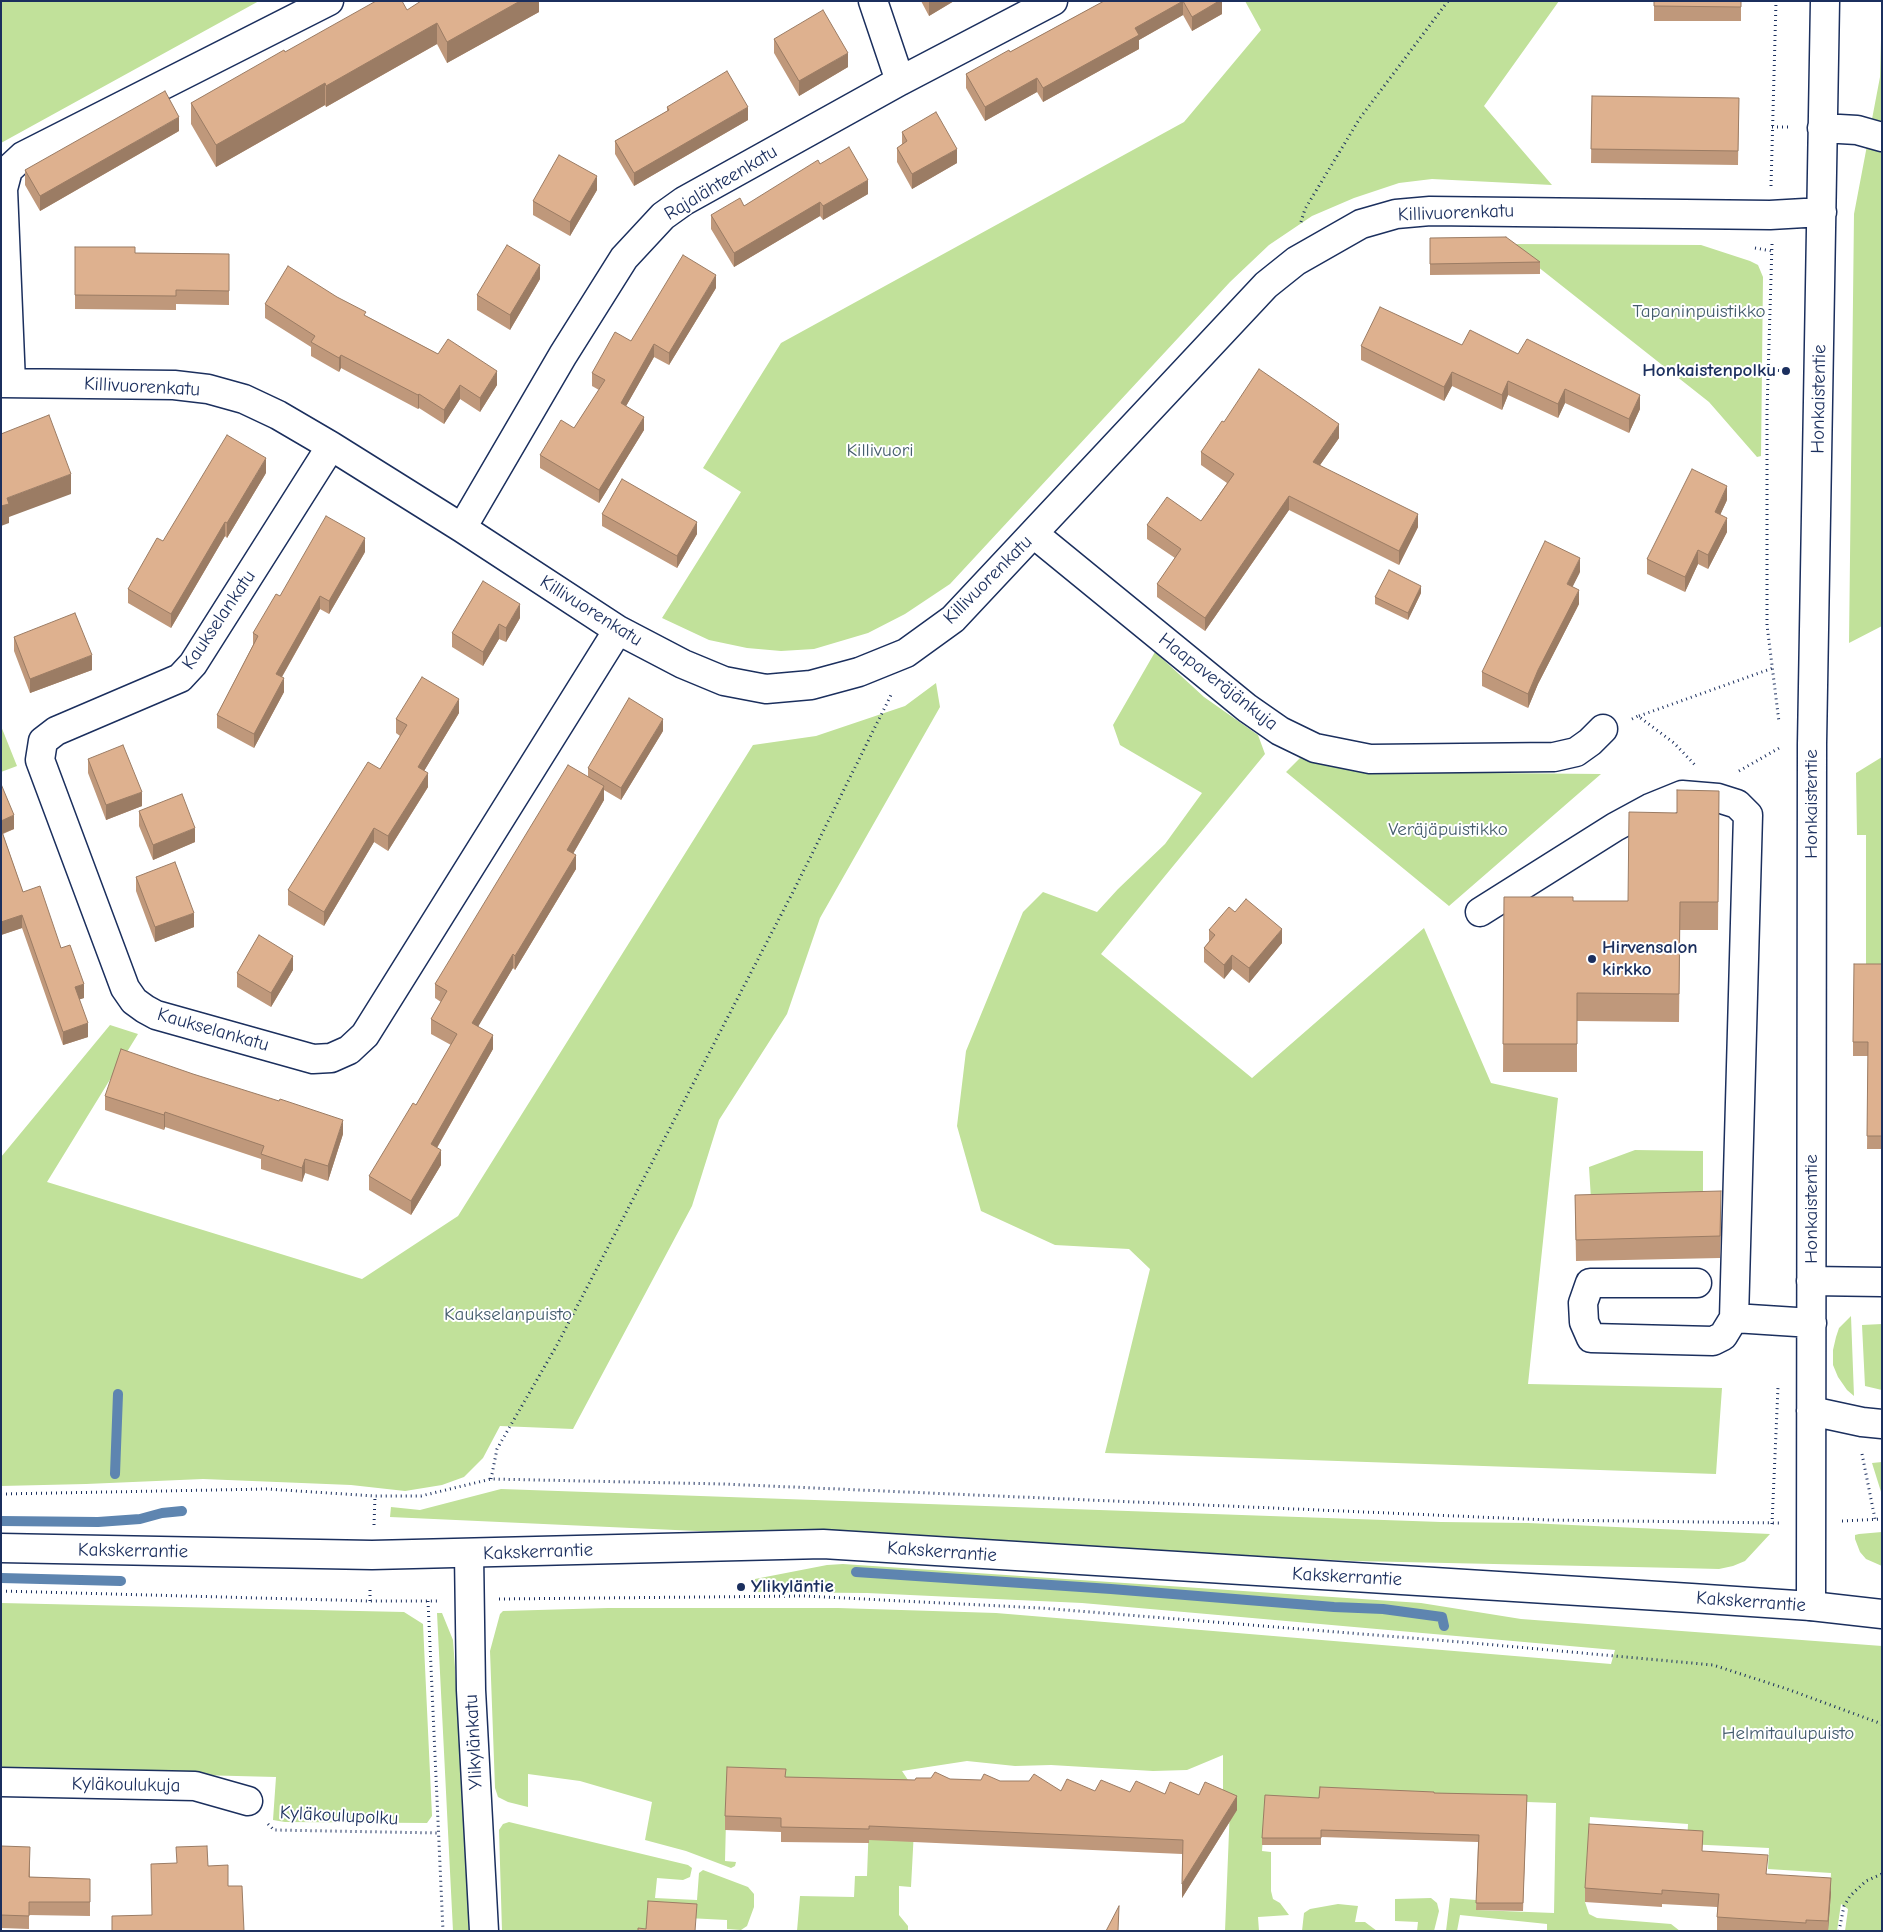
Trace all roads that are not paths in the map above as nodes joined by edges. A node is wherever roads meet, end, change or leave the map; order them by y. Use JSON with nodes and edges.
{"nodes":[{"id":1,"x":329,"y":1,"type":"edge"},
{"id":2,"x":873,"y":1,"type":"edge"},
{"id":3,"x":1053,"y":1,"type":"edge"},
{"id":4,"x":1825,"y":1,"type":"edge"},
{"id":5,"x":900,"y":81,"type":"junction"},
{"id":6,"x":1822,"y":128,"type":"junction"},
{"id":7,"x":1882,"y":137,"type":"edge"},
{"id":8,"x":1822,"y":212,"type":"junction"},
{"id":9,"x":6,"y":383,"type":"edge"},
{"id":10,"x":331,"y":446,"type":"junction"},
{"id":11,"x":462,"y":528,"type":"junction"},
{"id":12,"x":1034,"y":534,"type":"junction"},
{"id":13,"x":618,"y":630,"type":"junction"},
{"id":14,"x":1603,"y":729,"type":"road end"},
{"id":15,"x":1480,"y":912,"type":"dead end"},
{"id":16,"x":1811,"y":1281,"type":"junction"},
{"id":17,"x":1882,"y":1282,"type":"edge"},
{"id":18,"x":1697,"y":1283,"type":"dead end"},
{"id":19,"x":1734,"y":1318,"type":"junction"},
{"id":20,"x":1812,"y":1322,"type":"junction"},
{"id":21,"x":1811,"y":1411,"type":"junction"},
{"id":22,"x":1882,"y":1424,"type":"edge"},
{"id":23,"x":1,"y":1548,"type":"edge"},
{"id":24,"x":469,"y":1554,"type":"junction"},
{"id":25,"x":1811,"y":1606,"type":"junction"},
{"id":26,"x":1882,"y":1614,"type":"edge"},
{"id":27,"x":1,"y":1782,"type":"edge"},
{"id":28,"x":248,"y":1801,"type":"road end"},
{"id":29,"x":484,"y":1931,"type":"edge"}],
"edges":[{"from":1,"to":9,"type":"street"},
{"from":2,"to":5,"type":"street"},
{"from":3,"to":5,"type":"street","name":"Rajalähteenkatu"},
{"from":4,"to":6,"type":"street","name":"Honkaistentie"},
{"from":5,"to":11,"type":"street","name":"Rajalähteenkatu"},
{"from":6,"to":7,"type":"street"},
{"from":6,"to":8,"type":"street","name":"Honkaistentie"},
{"from":8,"to":12,"type":"street","name":"Killivuorenkatu"},
{"from":8,"to":16,"type":"street","name":"Honkaistentie"},
{"from":9,"to":10,"type":"street","name":"Killivuorenkatu"},
{"from":10,"to":11,"type":"street","name":"Killivuorenkatu"},
{"from":10,"to":13,"type":"street","name":"Kaukselankatu"},
{"from":11,"to":13,"type":"street","name":"Killivuorenkatu"},
{"from":12,"to":13,"type":"street","name":"Killivuorenkatu"},
{"from":12,"to":14,"type":"street","name":"Haapaveräjänkuja"},
{"from":15,"to":19,"type":"street"},
{"from":16,"to":17,"type":"street"},
{"from":16,"to":20,"type":"street","name":"Honkaistentie"},
{"from":18,"to":19,"type":"street"},
{"from":19,"to":20,"type":"street"},
{"from":20,"to":21,"type":"street","name":"Honkaistentie"},
{"from":21,"to":22,"type":"street"},
{"from":21,"to":25,"type":"street","name":"Honkaistentie"},
{"from":23,"to":24,"type":"street","name":"Kakskerrantie"},
{"from":24,"to":25,"type":"street","name":"Kakskerrantie"},
{"from":24,"to":29,"type":"street","name":"Ylikylänkatu"},
{"from":25,"to":26,"type":"street","name":"Kakskerrantie"},
{"from":27,"to":28,"type":"street","name":"Kyläkoulukuja"}]}
